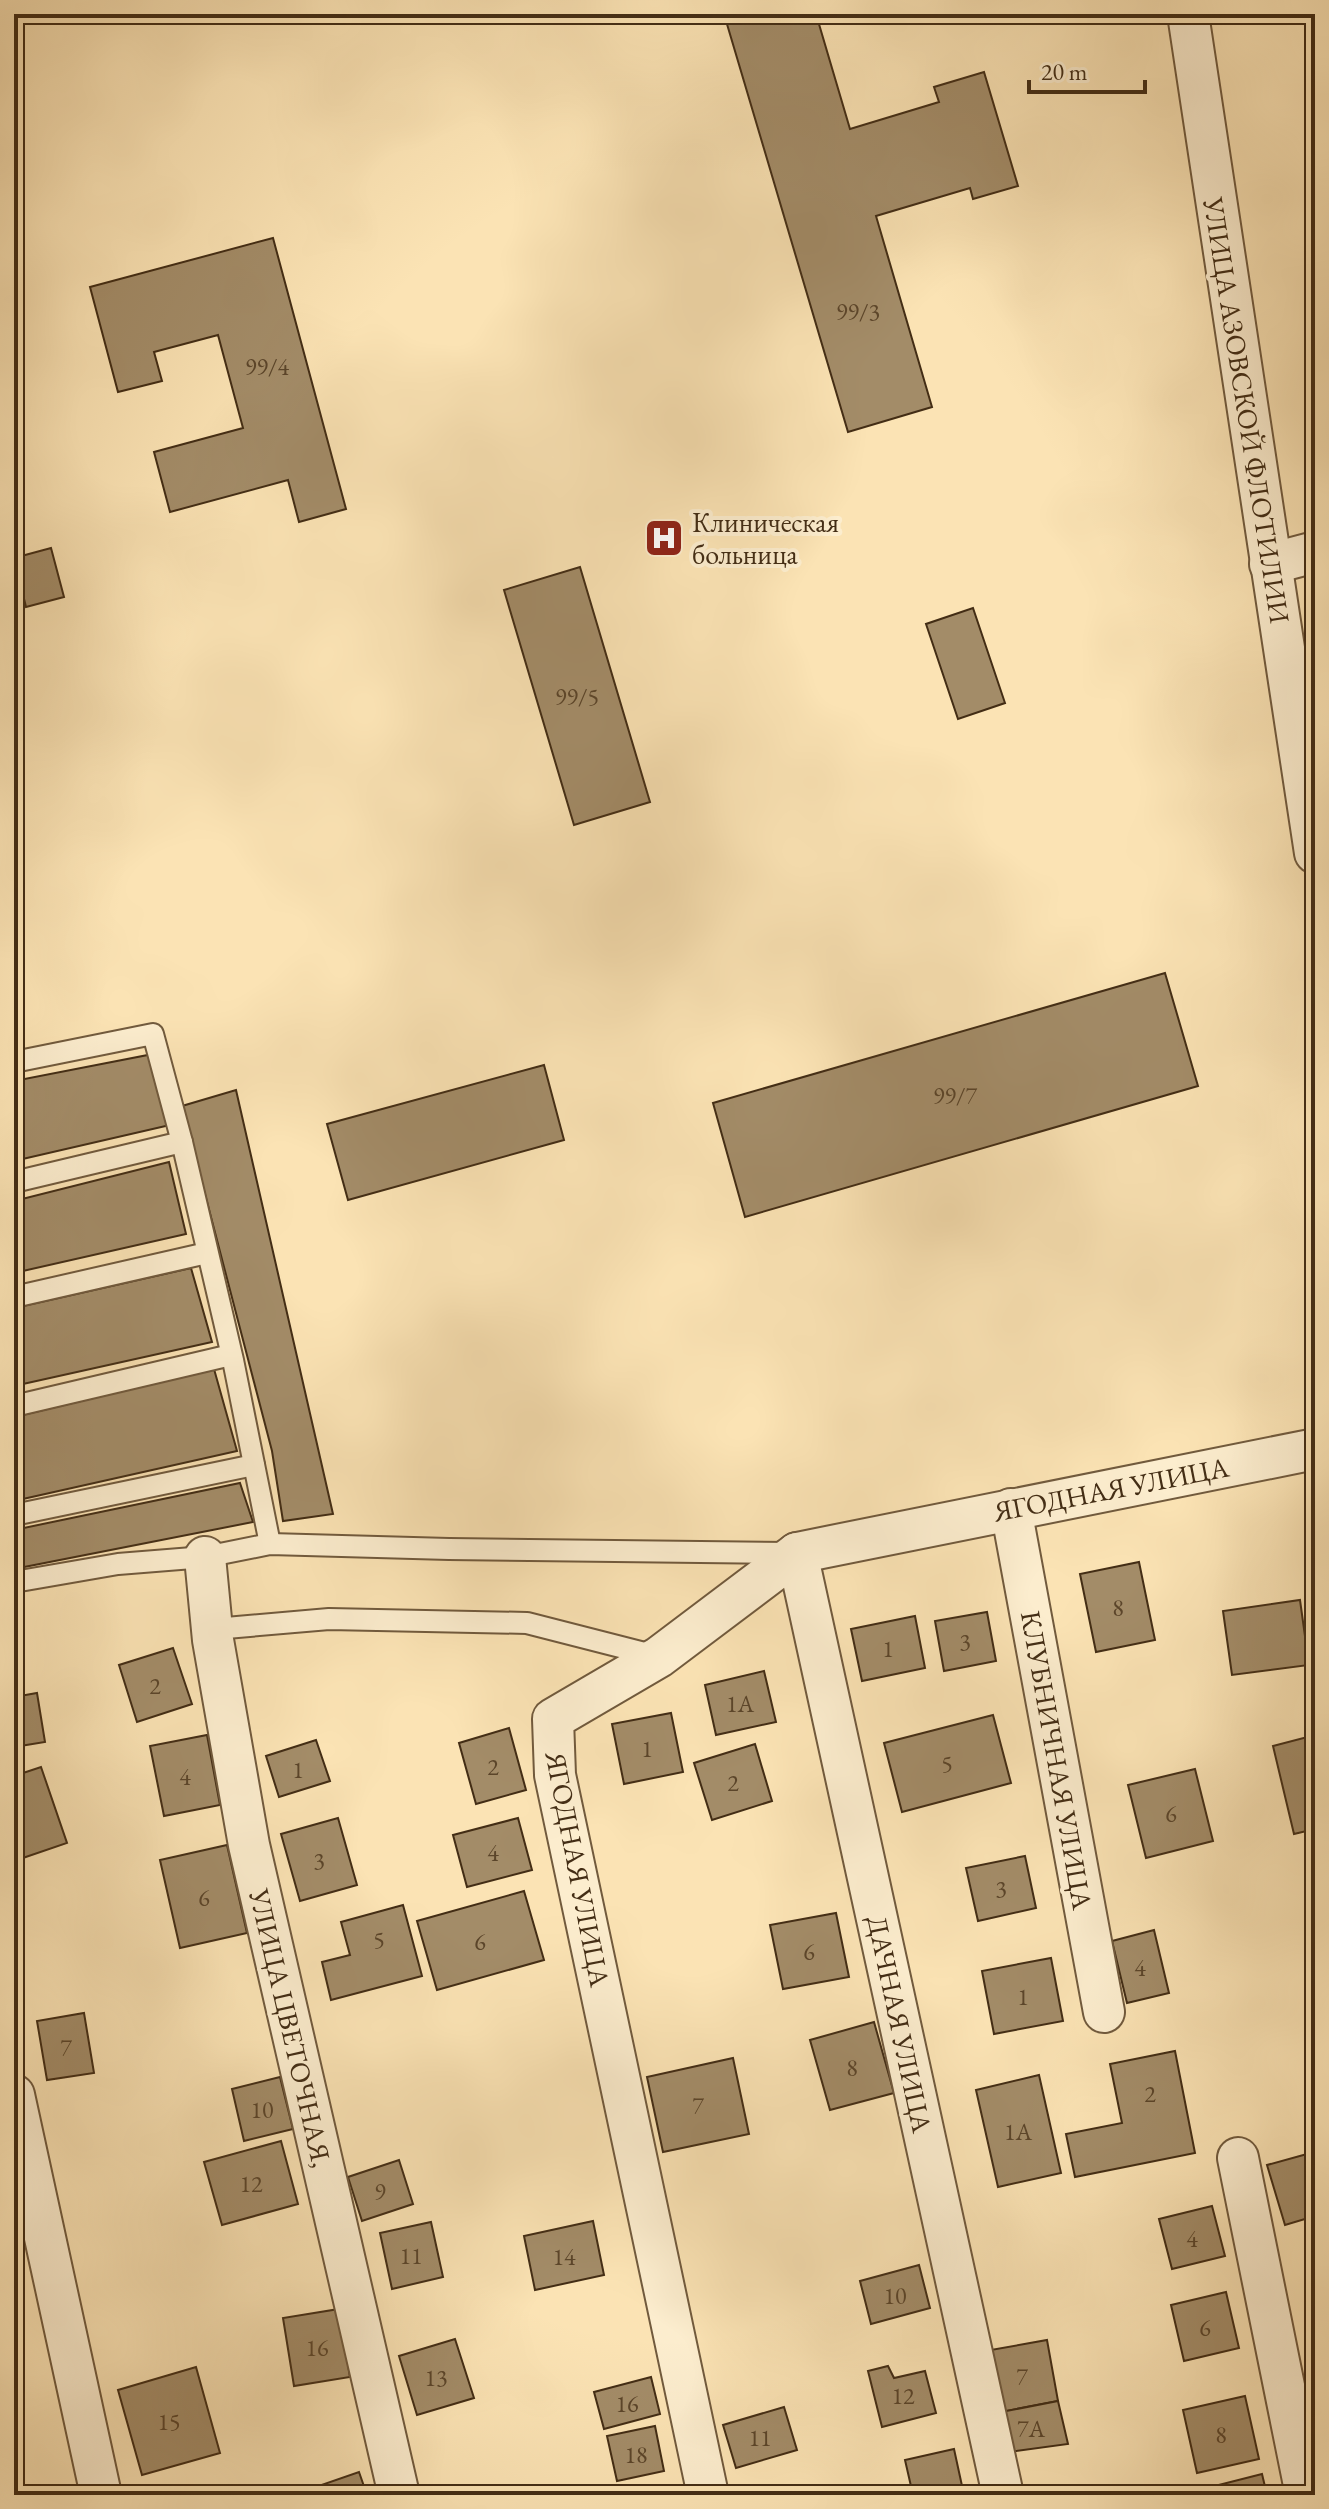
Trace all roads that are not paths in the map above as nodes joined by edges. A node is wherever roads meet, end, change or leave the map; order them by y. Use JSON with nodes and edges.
{"nodes":[{"id":1,"x":1188,"y":14,"type":"edge"},
{"id":2,"x":1315,"y":552,"type":"edge"},
{"id":3,"x":1270,"y":564,"type":"junction"},
{"id":4,"x":1315,"y":853,"type":"edge"},
{"id":5,"x":14,"y":1062,"type":"edge"},
{"id":6,"x":182,"y":1142,"type":"junction"},
{"id":7,"x":14,"y":1182,"type":"edge"},
{"id":8,"x":207,"y":1253,"type":"junction"},
{"id":9,"x":14,"y":1297,"type":"edge"},
{"id":10,"x":231,"y":1355,"type":"junction"},
{"id":11,"x":14,"y":1406,"type":"edge"},
{"id":12,"x":1315,"y":1449,"type":"edge"},
{"id":13,"x":254,"y":1465,"type":"junction"},
{"id":14,"x":1011,"y":1509,"type":"junction"},
{"id":15,"x":14,"y":1515,"type":"edge"},
{"id":16,"x":270,"y":1544,"type":"junction"},
{"id":17,"x":797,"y":1553,"type":"junction"},
{"id":18,"x":205,"y":1557,"type":"junction"},
{"id":19,"x":14,"y":1582,"type":"edge"},
{"id":20,"x":213,"y":1640,"type":"junction"},
{"id":21,"x":659,"y":1657,"type":"junction"},
{"id":22,"x":1104,"y":2012,"type":"dead end"},
{"id":23,"x":14,"y":2095,"type":"edge"},
{"id":24,"x":1238,"y":2158,"type":"dead end"},
{"id":25,"x":101,"y":2495,"type":"edge"},
{"id":26,"x":399,"y":2495,"type":"edge"},
{"id":27,"x":708,"y":2495,"type":"edge"},
{"id":28,"x":1003,"y":2495,"type":"edge"},
{"id":29,"x":1306,"y":2495,"type":"edge"}],
"edges":[{"from":1,"to":3,"type":"street","name":"УЛИЦА АЗОВСКОЙ ФЛОТИЛИИ"},
{"from":2,"to":3,"type":"street"},
{"from":3,"to":4,"type":"street","name":"УЛИЦА АЗОВСКОЙ ФЛОТИЛИИ"},
{"from":5,"to":6,"type":"lane"},
{"from":6,"to":7,"type":"lane"},
{"from":6,"to":8,"type":"lane"},
{"from":8,"to":9,"type":"lane"},
{"from":8,"to":10,"type":"lane"},
{"from":10,"to":11,"type":"lane"},
{"from":10,"to":13,"type":"lane"},
{"from":12,"to":14,"type":"street","name":"ЯГОДНАЯ УЛИЦА"},
{"from":13,"to":15,"type":"lane"},
{"from":13,"to":16,"type":"lane"},
{"from":14,"to":17,"type":"street","name":"ЯГОДНАЯ УЛИЦА"},
{"from":14,"to":22,"type":"street","name":"КЛУБНИЧНАЯ УЛИЦА"},
{"from":16,"to":17,"type":"lane"},
{"from":16,"to":18,"type":"lane"},
{"from":17,"to":21,"type":"street","name":"ЯГОДНАЯ УЛИЦА"},
{"from":17,"to":28,"type":"street","name":"ДАЧНАЯ УЛИЦА"},
{"from":18,"to":19,"type":"lane"},
{"from":18,"to":20,"type":"street","name":"УЛИЦА ЦВЕТОЧНАЯ,"},
{"from":20,"to":21,"type":"lane"},
{"from":20,"to":26,"type":"street","name":"УЛИЦА ЦВЕТОЧНАЯ,"},
{"from":21,"to":27,"type":"street","name":"ЯГОДНАЯ УЛИЦА"},
{"from":23,"to":25,"type":"street"},
{"from":24,"to":29,"type":"street"}]}
